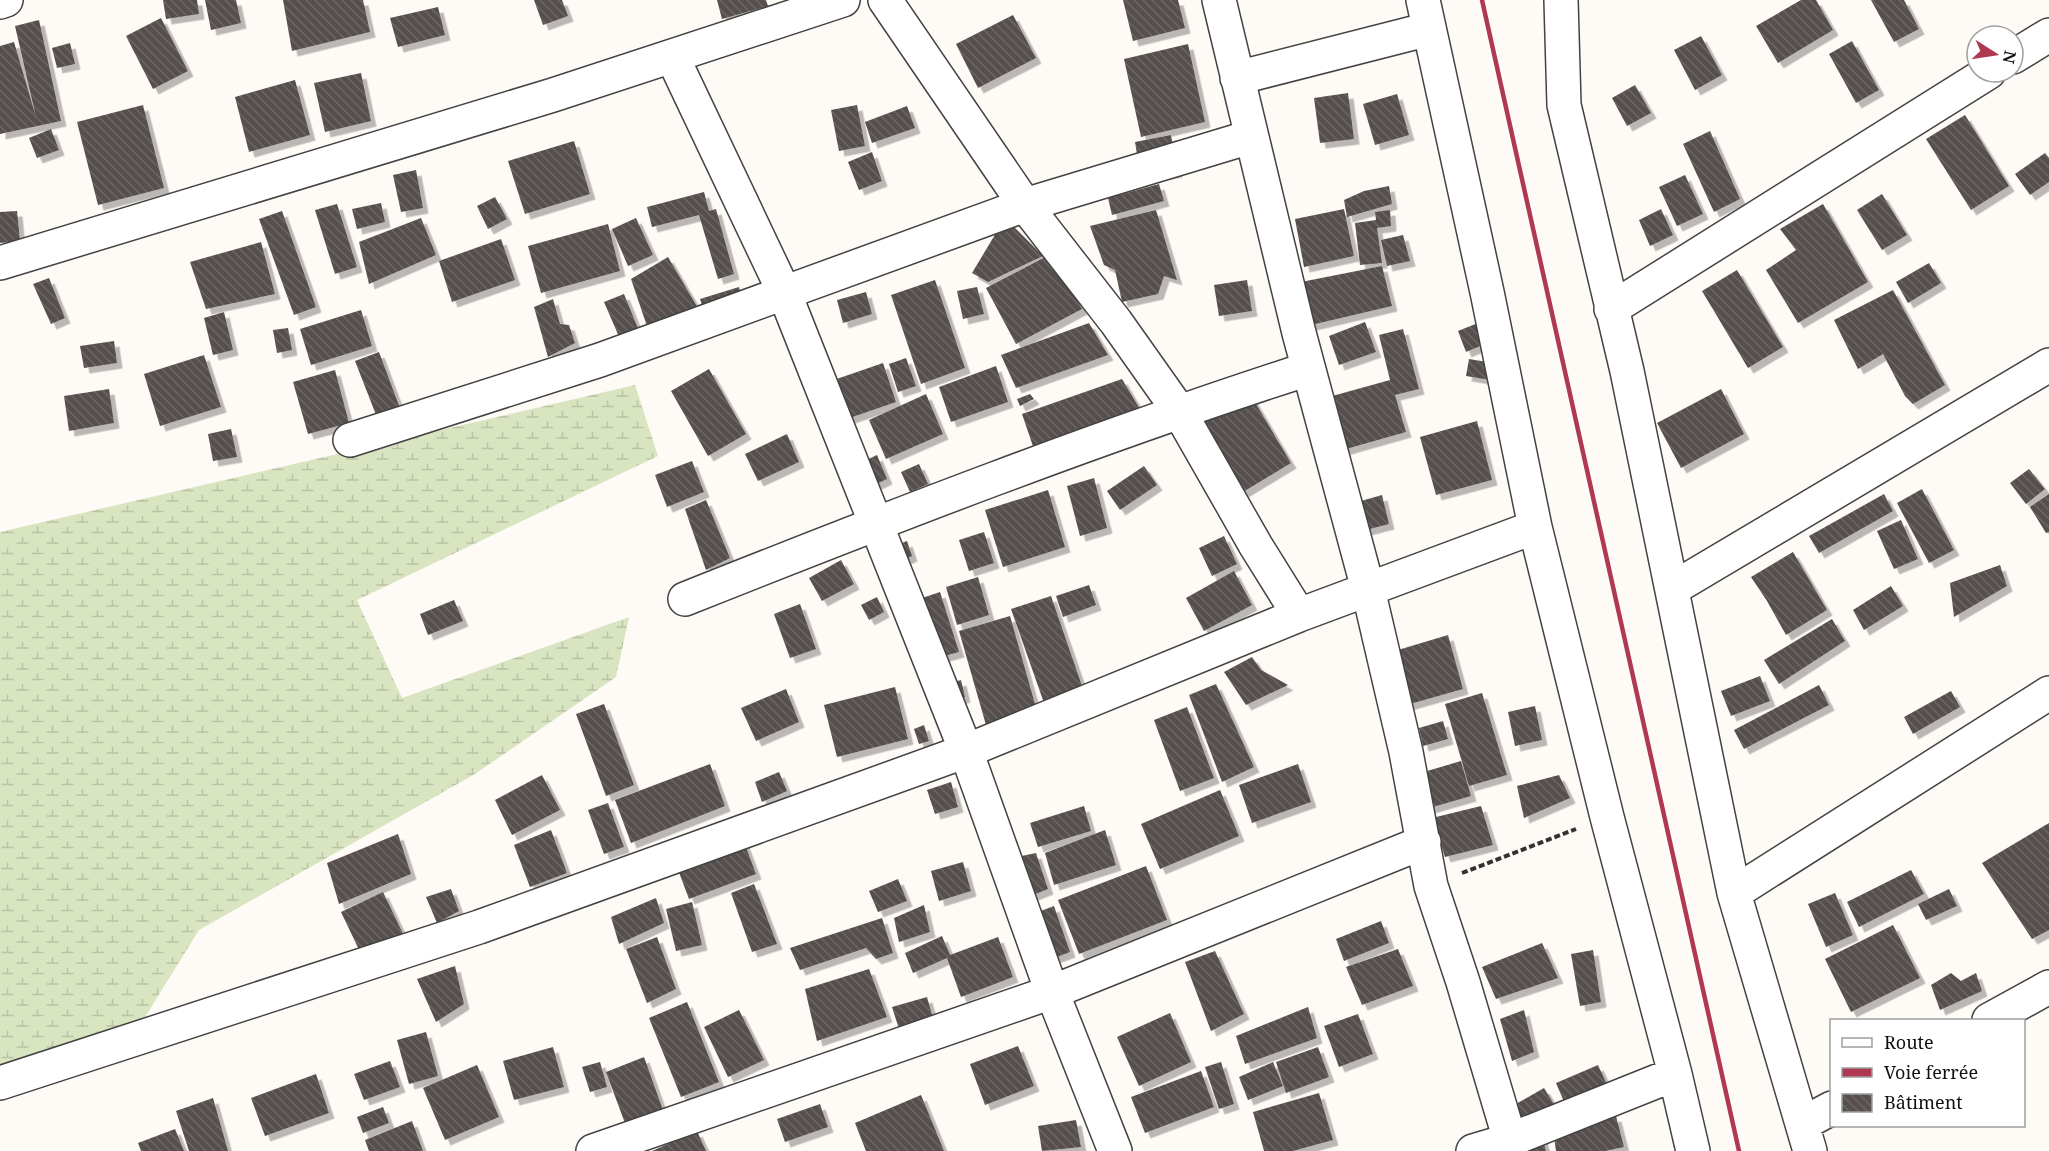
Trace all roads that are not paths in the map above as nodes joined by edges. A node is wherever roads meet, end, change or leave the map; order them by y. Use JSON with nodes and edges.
{"nodes":[{"id":1,"x":6,"y":0,"type":"edge"},
{"id":2,"x":843,"y":0,"type":"edge"},
{"id":3,"x":885,"y":0,"type":"edge"},
{"id":4,"x":1219,"y":0,"type":"edge"},
{"id":5,"x":1561,"y":0,"type":"edge"},
{"id":6,"x":0,"y":2,"type":"edge"},
{"id":7,"x":1426,"y":14,"type":"edge"},
{"id":8,"x":2049,"y":34,"type":"edge"},
{"id":9,"x":2025,"y":49,"type":"edge"},
{"id":10,"x":672,"y":56,"type":"junction"},
{"id":11,"x":1237,"y":78,"type":"junction"},
{"id":12,"x":1970,"y":84,"type":"edge"},
{"id":13,"x":1250,"y":137,"type":"junction"},
{"id":14,"x":1025,"y":205,"type":"junction"},
{"id":15,"x":0,"y":263,"type":"edge"},
{"id":16,"x":784,"y":292,"type":"junction"},
{"id":17,"x":1611,"y":309,"type":"junction"},
{"id":18,"x":2049,"y":365,"type":"edge"},
{"id":19,"x":1308,"y":369,"type":"junction"},
{"id":20,"x":1179,"y":411,"type":"junction"},
{"id":21,"x":350,"y":440,"type":"dead end"},
{"id":22,"x":874,"y":524,"type":"junction"},
{"id":23,"x":1534,"y":527,"type":"junction"},
{"id":24,"x":1368,"y":589,"type":"junction"},
{"id":25,"x":1672,"y":589,"type":"junction"},
{"id":26,"x":685,"y":599,"type":"dead end"},
{"id":27,"x":1299,"y":615,"type":"junction"},
{"id":28,"x":2049,"y":693,"type":"edge"},
{"id":29,"x":966,"y":751,"type":"junction"},
{"id":30,"x":1424,"y":842,"type":"junction"},
{"id":31,"x":1734,"y":893,"type":"junction"},
{"id":32,"x":2049,"y":987,"type":"edge"},
{"id":33,"x":1052,"y":992,"type":"junction"},
{"id":34,"x":1991,"y":1019,"type":"edge"},
{"id":35,"x":1676,"y":1074,"type":"junction"},
{"id":36,"x":0,"y":1083,"type":"edge"},
{"id":37,"x":1830,"y":1110,"type":"edge"},
{"id":38,"x":1806,"y":1137,"type":"edge"},
{"id":39,"x":1510,"y":1146,"type":"edge"},
{"id":40,"x":593,"y":1151,"type":"edge"},
{"id":41,"x":1115,"y":1151,"type":"edge"},
{"id":42,"x":1473,"y":1151,"type":"edge"},
{"id":43,"x":1693,"y":1151,"type":"edge"}],
"edges":[{"from":1,"to":6,"type":"street"},
{"from":2,"to":10,"type":"street"},
{"from":3,"to":14,"type":"street"},
{"from":4,"to":11,"type":"street"},
{"from":5,"to":17,"type":"street"},
{"from":7,"to":11,"type":"street"},
{"from":7,"to":23,"type":"street"},
{"from":8,"to":9,"type":"street"},
{"from":10,"to":15,"type":"street"},
{"from":10,"to":16,"type":"street"},
{"from":11,"to":13,"type":"street"},
{"from":12,"to":17,"type":"street"},
{"from":13,"to":14,"type":"street"},
{"from":13,"to":19,"type":"street"},
{"from":14,"to":16,"type":"street"},
{"from":14,"to":20,"type":"street"},
{"from":16,"to":21,"type":"street"},
{"from":16,"to":22,"type":"street"},
{"from":17,"to":25,"type":"street"},
{"from":18,"to":25,"type":"street"},
{"from":19,"to":20,"type":"street"},
{"from":19,"to":24,"type":"street"},
{"from":20,"to":22,"type":"street"},
{"from":20,"to":27,"type":"street"},
{"from":22,"to":26,"type":"street"},
{"from":22,"to":29,"type":"street"},
{"from":23,"to":24,"type":"street"},
{"from":23,"to":35,"type":"street"},
{"from":24,"to":27,"type":"street"},
{"from":24,"to":30,"type":"street"},
{"from":25,"to":31,"type":"street"},
{"from":27,"to":29,"type":"street"},
{"from":28,"to":31,"type":"street"},
{"from":29,"to":33,"type":"street"},
{"from":29,"to":36,"type":"street"},
{"from":30,"to":33,"type":"street"},
{"from":30,"to":39,"type":"street"},
{"from":31,"to":38,"type":"street"},
{"from":32,"to":34,"type":"street"},
{"from":33,"to":40,"type":"street"},
{"from":33,"to":41,"type":"street"},
{"from":35,"to":39,"type":"street"},
{"from":35,"to":43,"type":"street"},
{"from":37,"to":38,"type":"street"},
{"from":39,"to":42,"type":"street"}]}
